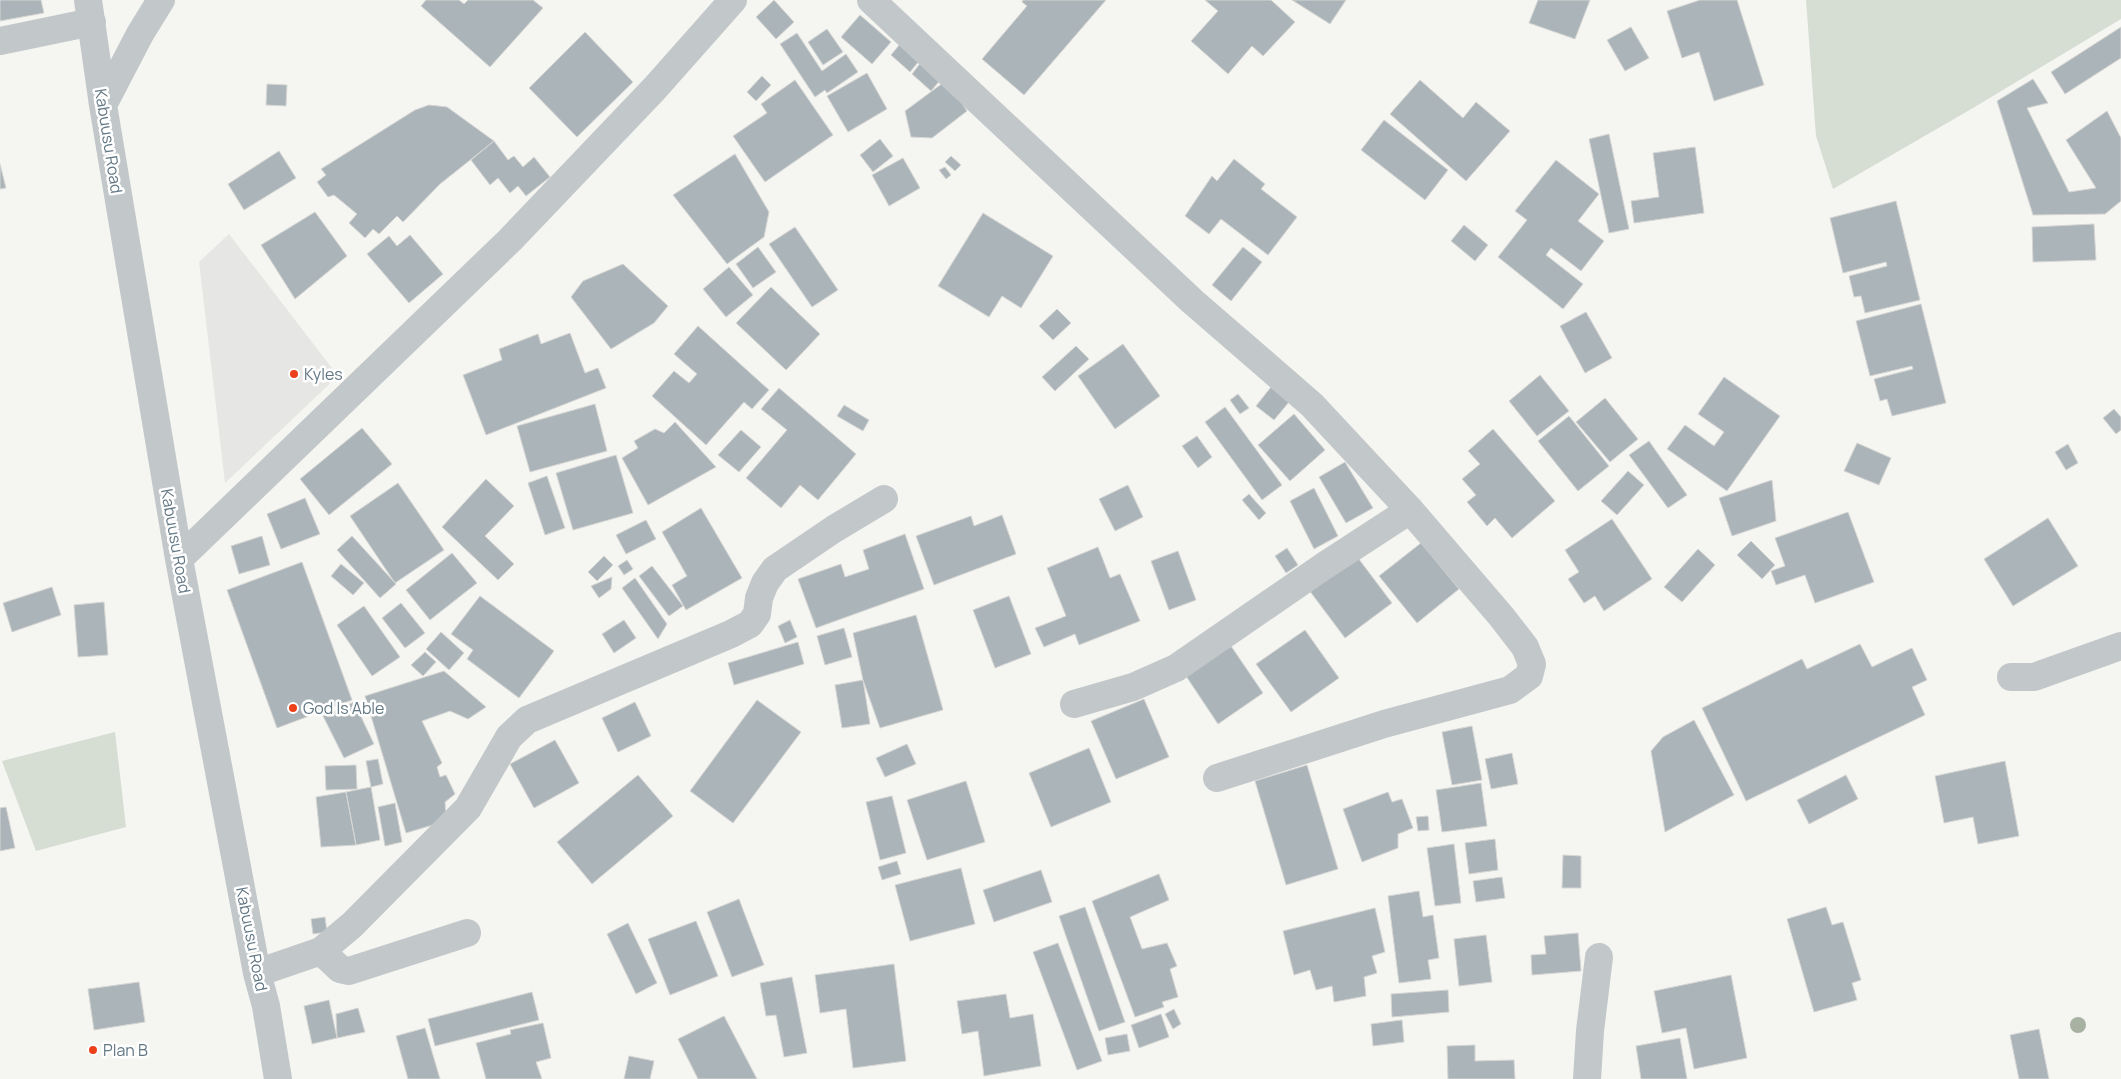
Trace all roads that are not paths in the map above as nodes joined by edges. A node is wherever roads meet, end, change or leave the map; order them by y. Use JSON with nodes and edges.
{"nodes":[{"id":1,"x":161,"y":0,"type":"edge"},
{"id":2,"x":733,"y":0,"type":"edge"},
{"id":3,"x":871,"y":0,"type":"edge"},
{"id":4,"x":90,"y":11,"type":"edge"},
{"id":5,"x":0,"y":41,"type":"edge"},
{"id":6,"x":103,"y":105,"type":"junction"},
{"id":7,"x":884,"y":499,"type":"dead end"},
{"id":8,"x":1410,"y":510,"type":"junction"},
{"id":9,"x":179,"y":559,"type":"junction"},
{"id":10,"x":2121,"y":646,"type":"edge"},
{"id":11,"x":2011,"y":677,"type":"dead end"},
{"id":12,"x":1074,"y":704,"type":"dead end"},
{"id":13,"x":1217,"y":778,"type":"dead end"},
{"id":14,"x":467,"y":932,"type":"dead end"},
{"id":15,"x":321,"y":951,"type":"junction"},
{"id":16,"x":1598,"y":957,"type":"dead end"},
{"id":17,"x":257,"y":972,"type":"junction"},
{"id":18,"x":278,"y":1079,"type":"edge"},
{"id":19,"x":1587,"y":1079,"type":"edge"}],
"edges":[{"from":1,"to":6,"type":"street"},
{"from":2,"to":9,"type":"street"},
{"from":3,"to":8,"type":"street"},
{"from":4,"to":5,"type":"street"},
{"from":4,"to":6,"type":"street","name":"Kabuusu Road"},
{"from":6,"to":9,"type":"street","name":"Kabuusu Road"},
{"from":7,"to":15,"type":"street"},
{"from":8,"to":12,"type":"street"},
{"from":8,"to":13,"type":"street"},
{"from":9,"to":17,"type":"street","name":"Kabuusu Road"},
{"from":10,"to":11,"type":"street"},
{"from":14,"to":15,"type":"street"},
{"from":15,"to":17,"type":"street"},
{"from":16,"to":19,"type":"street"},
{"from":17,"to":18,"type":"street","name":"Kabuusu Road"}]}
